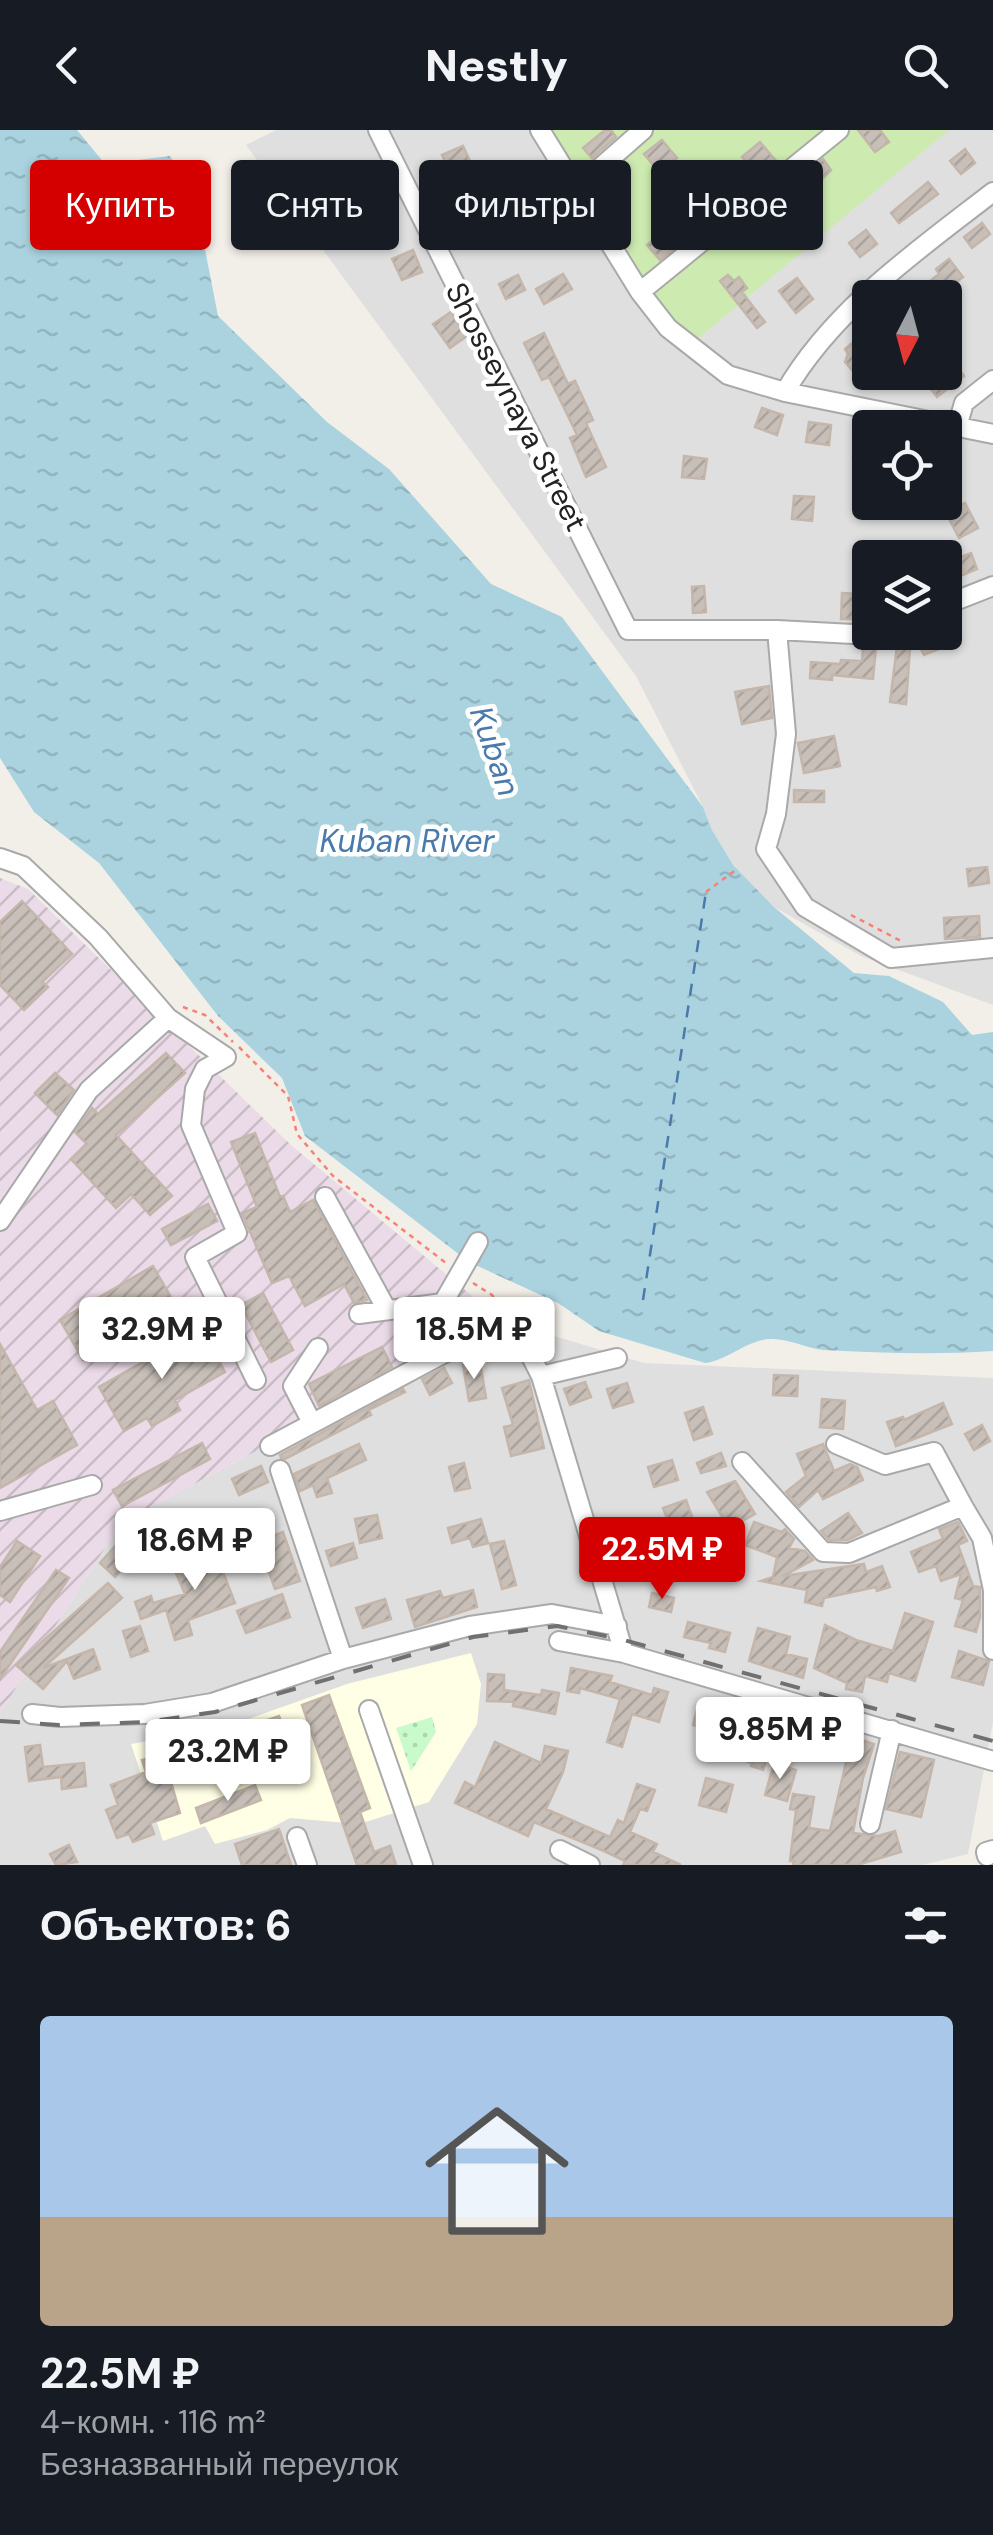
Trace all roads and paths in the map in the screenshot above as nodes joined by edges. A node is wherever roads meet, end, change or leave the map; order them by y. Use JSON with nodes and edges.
{"nodes":[{"id":1,"x":378,"y":130,"type":"edge"},
{"id":2,"x":540,"y":130,"type":"edge"},
{"id":3,"x":644,"y":130,"type":"edge"},
{"id":4,"x":838,"y":130,"type":"edge"},
{"id":5,"x":560,"y":160,"type":"edge"},
{"id":6,"x":610,"y":160,"type":"edge"},
{"id":7,"x":993,"y":192,"type":"edge"},
{"id":8,"x":615,"y":250,"type":"edge"},
{"id":9,"x":640,"y":292,"type":"junction"},
{"id":10,"x":993,"y":380,"type":"edge"},
{"id":11,"x":785,"y":392,"type":"junction"},
{"id":12,"x":873,"y":410,"type":"edge"},
{"id":13,"x":962,"y":410,"type":"edge"},
{"id":14,"x":962,"y":428,"type":"edge"},
{"id":15,"x":993,"y":434,"type":"edge"},
{"id":16,"x":993,"y":586,"type":"edge"},
{"id":17,"x":962,"y":598,"type":"edge"},
{"id":18,"x":778,"y":630,"type":"junction"},
{"id":19,"x":852,"y":634,"type":"edge"},
{"id":20,"x":0,"y":858,"type":"edge"},
{"id":21,"x":736,"y":869,"type":"dead end"},
{"id":22,"x":706,"y":892,"type":"dead end"},
{"id":23,"x":849,"y":914,"type":"dead end"},
{"id":24,"x":993,"y":948,"type":"edge"},
{"id":25,"x":930,"y":955,"type":"junction"},
{"id":26,"x":166,"y":1016,"type":"junction"},
{"id":27,"x":325,"y":1197,"type":"dead end"},
{"id":28,"x":0,"y":1221,"type":"edge"},
{"id":29,"x":478,"y":1242,"type":"dead end"},
{"id":30,"x":460,"y":1273,"type":"junction"},
{"id":31,"x":443,"y":1304,"type":"junction"},
{"id":32,"x":388,"y":1310,"type":"junction"},
{"id":33,"x":359,"y":1314,"type":"dead end"},
{"id":34,"x":499,"y":1324,"type":"junction"},
{"id":35,"x":472,"y":1339,"type":"junction"},
{"id":36,"x":318,"y":1348,"type":"dead end"},
{"id":37,"x":617,"y":1358,"type":"dead end"},
{"id":38,"x":541,"y":1376,"type":"junction"},
{"id":39,"x":256,"y":1380,"type":"dead end"},
{"id":40,"x":312,"y":1423,"type":"junction"},
{"id":41,"x":836,"y":1444,"type":"dead end"},
{"id":42,"x":270,"y":1446,"type":"dead end"},
{"id":43,"x":742,"y":1462,"type":"dead end"},
{"id":44,"x":280,"y":1470,"type":"dead end"},
{"id":45,"x":92,"y":1485,"type":"dead end"},
{"id":46,"x":963,"y":1506,"type":"junction"},
{"id":47,"x":0,"y":1511,"type":"edge"},
{"id":48,"x":617,"y":1626,"type":"junction"},
{"id":49,"x":558,"y":1641,"type":"dead end"},
{"id":50,"x":993,"y":1650,"type":"edge"},
{"id":51,"x":624,"y":1653,"type":"junction"},
{"id":52,"x":343,"y":1659,"type":"junction"},
{"id":53,"x":369,"y":1710,"type":"dead end"},
{"id":54,"x":32,"y":1714,"type":"dead end"},
{"id":55,"x":892,"y":1730,"type":"junction"},
{"id":56,"x":992,"y":1758,"type":"edge"},
{"id":57,"x":870,"y":1824,"type":"dead end"},
{"id":58,"x":298,"y":1837,"type":"dead end"},
{"id":59,"x":560,"y":1850,"type":"dead end"},
{"id":60,"x":307,"y":1865,"type":"edge"},
{"id":61,"x":423,"y":1865,"type":"edge"},
{"id":62,"x":590,"y":1865,"type":"edge"}],
"edges":[{"from":1,"to":18,"type":"street","name":"Shosseynaya Street"},
{"from":2,"to":5,"type":"street"},
{"from":3,"to":6,"type":"street"},
{"from":4,"to":9,"type":"street"},
{"from":7,"to":11,"type":"street"},
{"from":8,"to":9,"type":"street"},
{"from":9,"to":11,"type":"street"},
{"from":10,"to":13,"type":"street"},
{"from":11,"to":12,"type":"street"},
{"from":14,"to":15,"type":"street"},
{"from":16,"to":17,"type":"street"},
{"from":18,"to":19,"type":"street"},
{"from":18,"to":25,"type":"street"},
{"from":20,"to":26,"type":"street"},
{"from":21,"to":22,"type":"path"},
{"from":23,"to":25,"type":"path"},
{"from":24,"to":25,"type":"street"},
{"from":26,"to":28,"type":"street"},
{"from":26,"to":30,"type":"path"},
{"from":26,"to":39,"type":"street"},
{"from":27,"to":32,"type":"street"},
{"from":29,"to":30,"type":"street"},
{"from":30,"to":31,"type":"street"},
{"from":30,"to":34,"type":"path"},
{"from":31,"to":32,"type":"street"},
{"from":31,"to":35,"type":"street"},
{"from":32,"to":33,"type":"street"},
{"from":34,"to":35,"type":"street"},
{"from":34,"to":38,"type":"street"},
{"from":35,"to":40,"type":"street"},
{"from":36,"to":40,"type":"street"},
{"from":37,"to":38,"type":"street"},
{"from":38,"to":48,"type":"street"},
{"from":40,"to":42,"type":"street"},
{"from":41,"to":46,"type":"street"},
{"from":43,"to":46,"type":"street"},
{"from":44,"to":52,"type":"street"},
{"from":45,"to":47,"type":"street"},
{"from":46,"to":50,"type":"street"},
{"from":48,"to":51,"type":"street"},
{"from":48,"to":52,"type":"street"},
{"from":49,"to":51,"type":"street"},
{"from":51,"to":55,"type":"street"},
{"from":52,"to":54,"type":"street"},
{"from":53,"to":61,"type":"street"},
{"from":55,"to":56,"type":"street"},
{"from":55,"to":57,"type":"street"},
{"from":58,"to":60,"type":"street"},
{"from":59,"to":62,"type":"street"}]}
